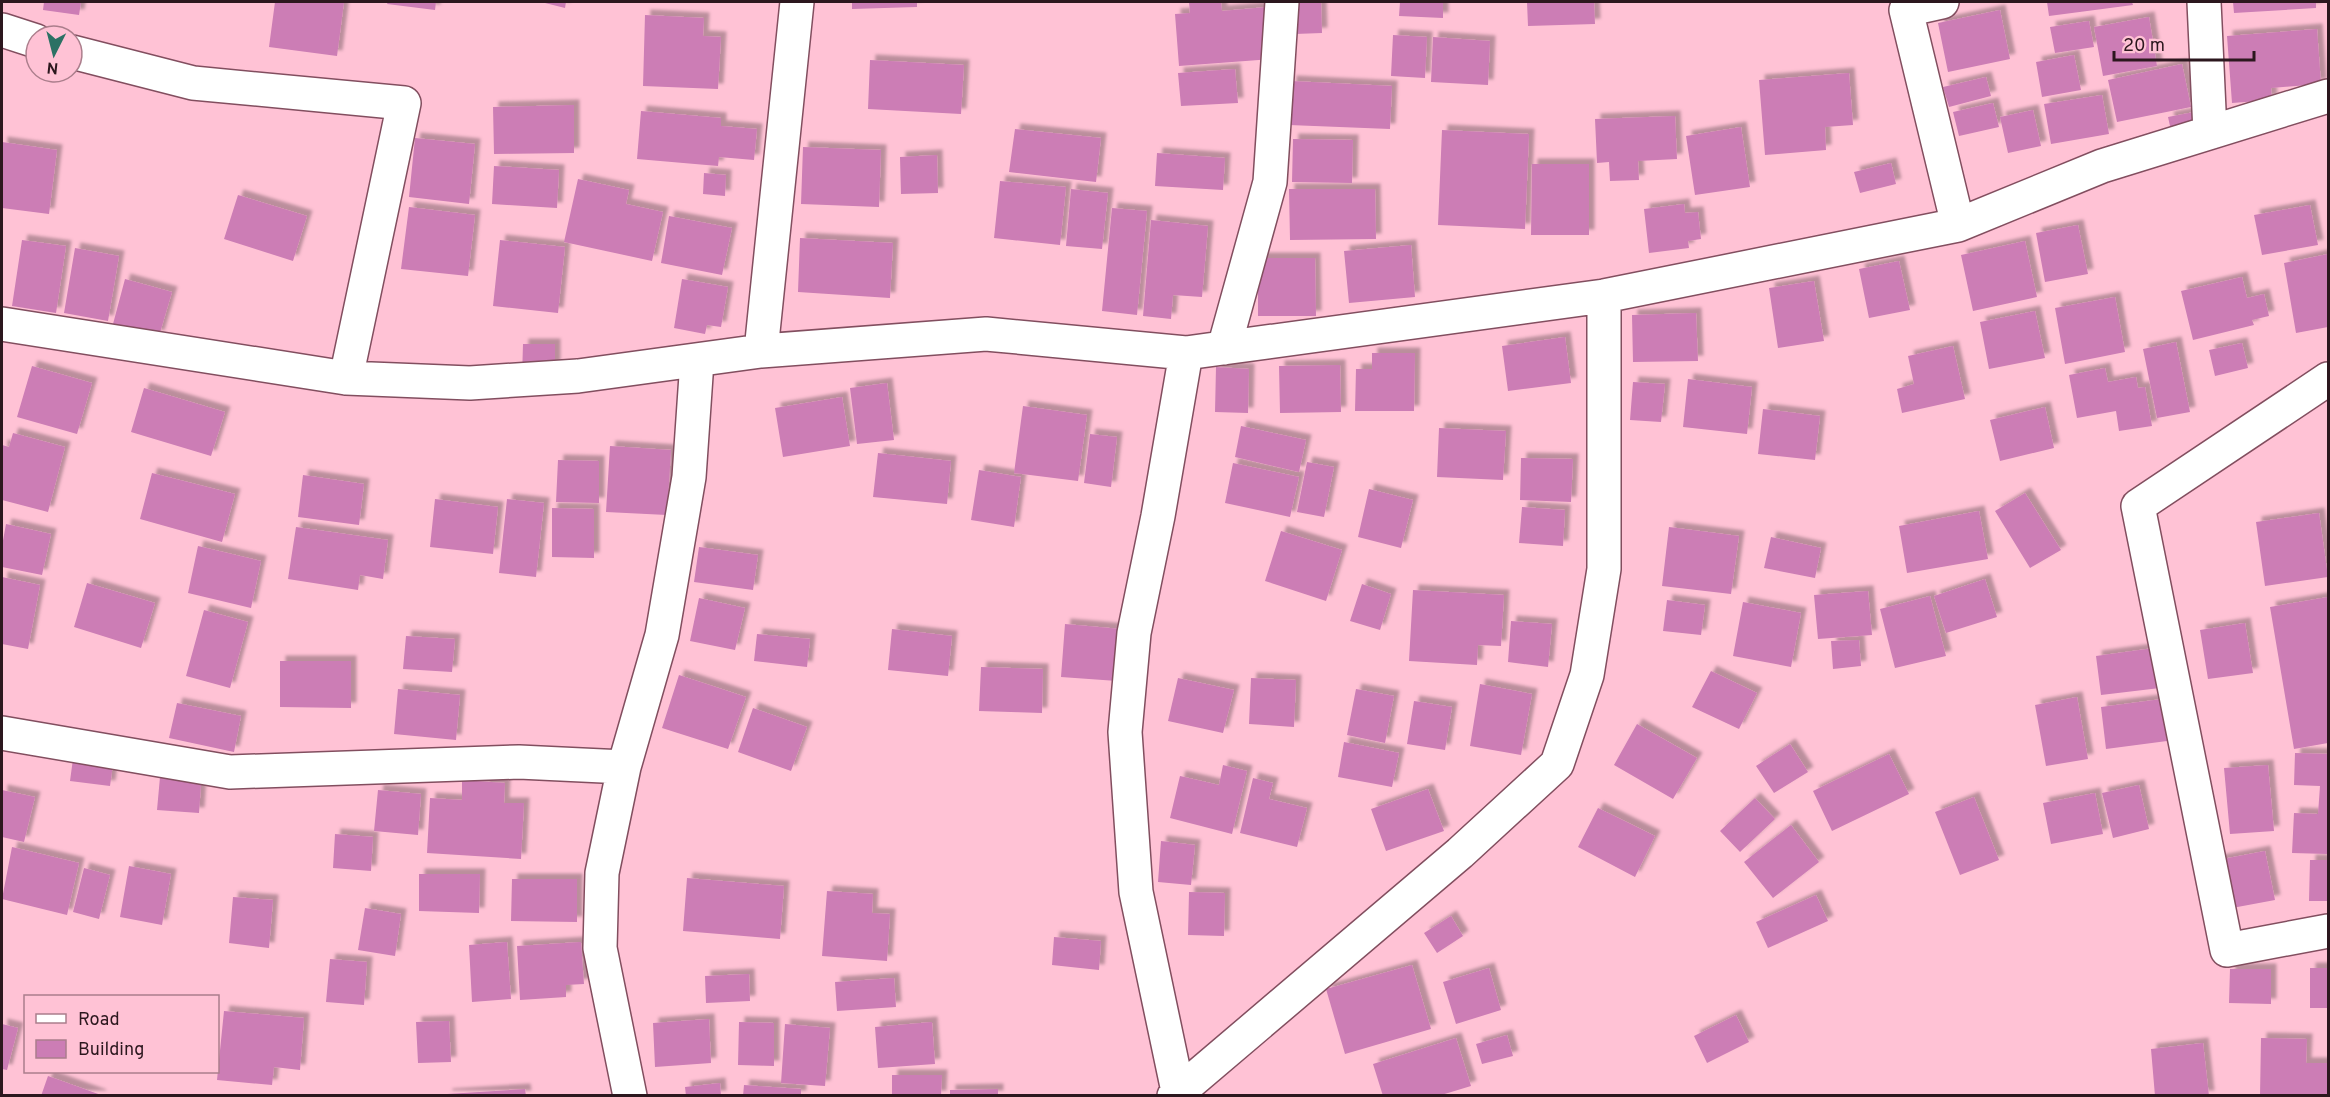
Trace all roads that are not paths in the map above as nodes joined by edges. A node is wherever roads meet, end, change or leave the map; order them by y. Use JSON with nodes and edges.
{"nodes":[{"id":1,"x":797,"y":2,"type":"edge"},
{"id":2,"x":1282,"y":2,"type":"edge"},
{"id":3,"x":1941,"y":2,"type":"edge"},
{"id":4,"x":2204,"y":2,"type":"edge"},
{"id":5,"x":2,"y":30,"type":"edge"},
{"id":6,"x":24,"y":36,"type":"edge"},
{"id":7,"x":84,"y":55,"type":"edge"},
{"id":8,"x":2328,"y":96,"type":"edge"},
{"id":9,"x":2210,"y":132,"type":"junction"},
{"id":10,"x":1958,"y":225,"type":"junction"},
{"id":11,"x":1604,"y":296,"type":"junction"},
{"id":12,"x":2,"y":324,"type":"edge"},
{"id":13,"x":1224,"y":348,"type":"junction"},
{"id":14,"x":761,"y":351,"type":"junction"},
{"id":15,"x":1185,"y":353,"type":"junction"},
{"id":16,"x":697,"y":361,"type":"junction"},
{"id":17,"x":346,"y":378,"type":"junction"},
{"id":18,"x":2328,"y":379,"type":"edge"},
{"id":19,"x":2,"y":733,"type":"edge"},
{"id":20,"x":624,"y":767,"type":"junction"},
{"id":21,"x":2328,"y":931,"type":"edge"},
{"id":22,"x":1177,"y":1094,"type":"edge"},
{"id":23,"x":630,"y":1095,"type":"edge"}],
"edges":[{"from":1,"to":14,"type":"street"},
{"from":2,"to":13,"type":"street"},
{"from":3,"to":10,"type":"street"},
{"from":4,"to":9,"type":"street"},
{"from":5,"to":6,"type":"street"},
{"from":7,"to":17,"type":"street"},
{"from":8,"to":9,"type":"street"},
{"from":9,"to":10,"type":"street"},
{"from":10,"to":11,"type":"street"},
{"from":11,"to":13,"type":"street"},
{"from":11,"to":22,"type":"street"},
{"from":12,"to":17,"type":"street"},
{"from":13,"to":15,"type":"street"},
{"from":14,"to":15,"type":"street"},
{"from":14,"to":16,"type":"street"},
{"from":15,"to":22,"type":"street"},
{"from":16,"to":17,"type":"street"},
{"from":16,"to":20,"type":"street"},
{"from":18,"to":21,"type":"street"},
{"from":19,"to":20,"type":"street"},
{"from":20,"to":23,"type":"street"}]}
